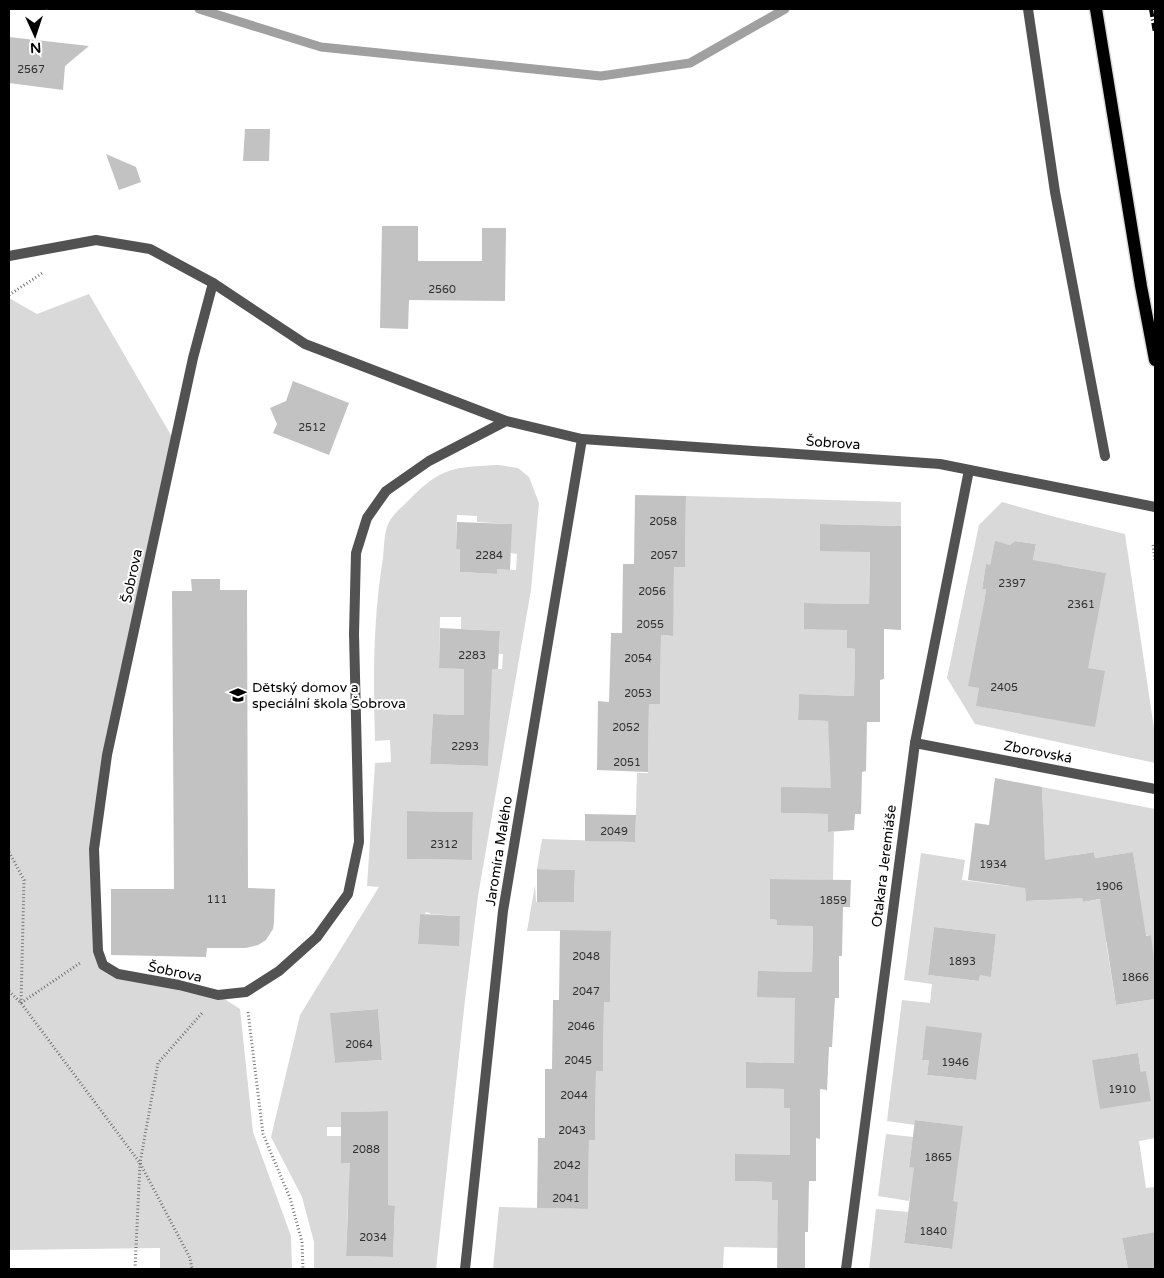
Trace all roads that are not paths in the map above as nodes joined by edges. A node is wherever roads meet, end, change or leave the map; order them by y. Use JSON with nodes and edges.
{"nodes":[{"id":1,"x":1028,"y":9,"type":"edge"},
{"id":2,"x":1096,"y":9,"type":"edge"},
{"id":3,"x":9,"y":256,"type":"edge"},
{"id":4,"x":213,"y":283,"type":"junction"},
{"id":5,"x":1155,"y":360,"type":"edge"},
{"id":6,"x":506,"y":421,"type":"junction"},
{"id":7,"x":582,"y":440,"type":"junction"},
{"id":8,"x":1105,"y":456,"type":"dead end"},
{"id":9,"x":969,"y":470,"type":"junction"},
{"id":10,"x":1155,"y":507,"type":"edge"},
{"id":11,"x":915,"y":743,"type":"junction"},
{"id":12,"x":1155,"y":789,"type":"edge"},
{"id":13,"x":465,"y":1269,"type":"edge"},
{"id":14,"x":846,"y":1269,"type":"edge"}],
"edges":[{"from":1,"to":8,"type":"street"},
{"from":2,"to":5,"type":"main road"},
{"from":3,"to":4,"type":"street","name":"Šobrova"},
{"from":4,"to":6,"type":"street","name":"Šobrova"},
{"from":4,"to":6,"type":"street","name":"Šobrova"},
{"from":6,"to":7,"type":"street","name":"Šobrova"},
{"from":7,"to":9,"type":"street","name":"Šobrova"},
{"from":7,"to":13,"type":"street","name":"Jaromíra Malého"},
{"from":9,"to":10,"type":"street","name":"Šobrova"},
{"from":9,"to":11,"type":"street","name":"Otakara Jeremiáše"},
{"from":11,"to":12,"type":"street","name":"Zborovská"},
{"from":11,"to":14,"type":"street","name":"Otakara Jeremiáše"}]}
